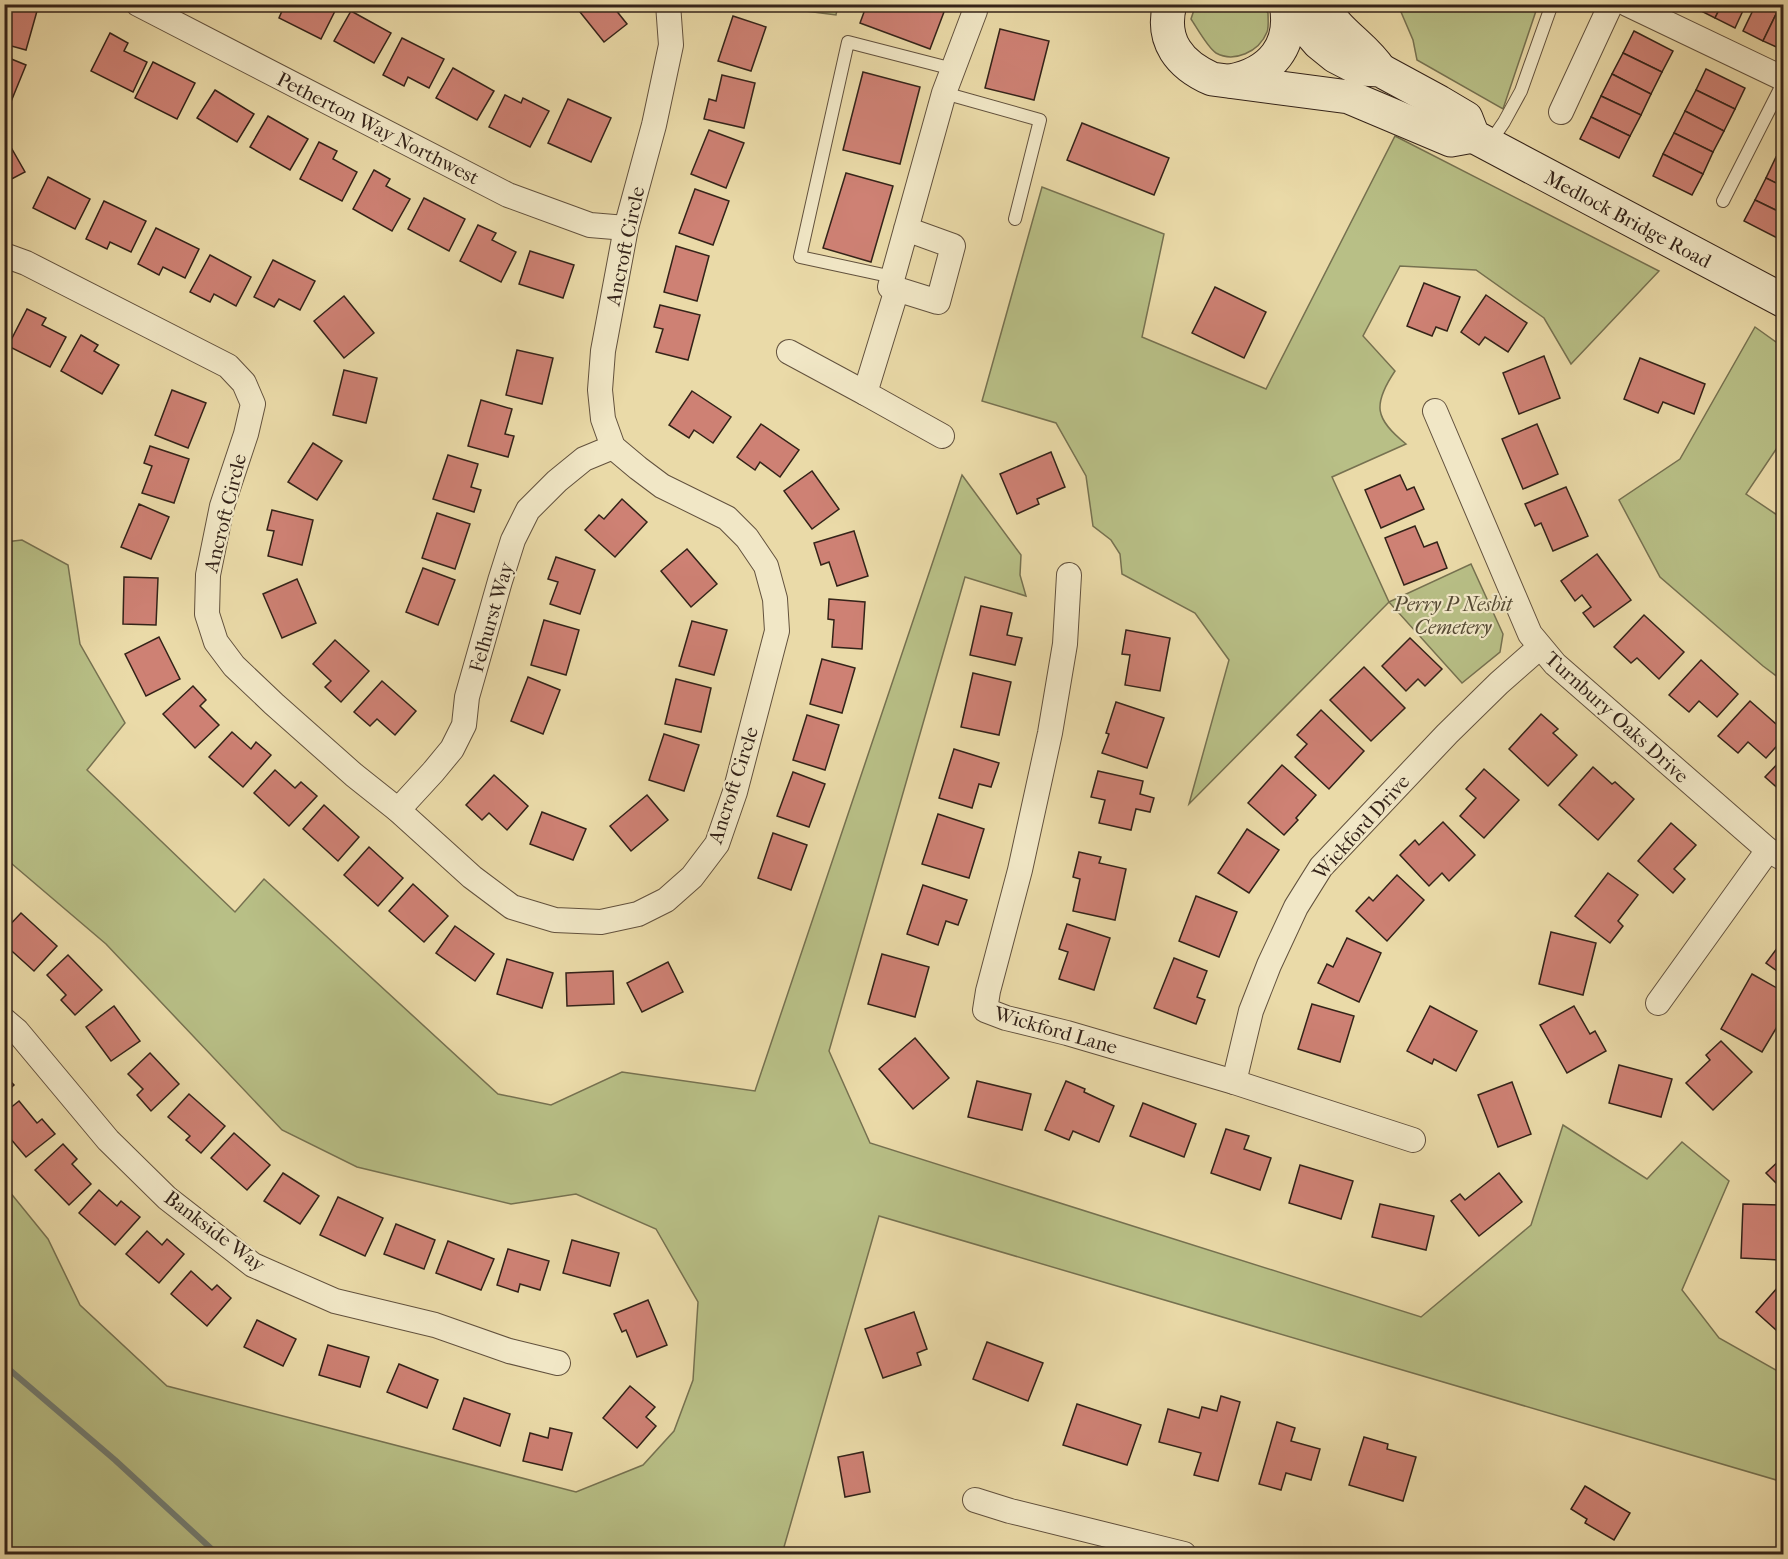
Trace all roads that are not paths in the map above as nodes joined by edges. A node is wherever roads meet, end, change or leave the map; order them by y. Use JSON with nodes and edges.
{"nodes":[{"id":1,"x":138,"y":4,"type":"edge"},
{"id":2,"x":668,"y":4,"type":"edge"},
{"id":3,"x":1323,"y":4,"type":"edge"},
{"id":4,"x":1552,"y":4,"type":"edge"},
{"id":5,"x":1611,"y":4,"type":"edge"},
{"id":6,"x":1627,"y":4,"type":"edge"},
{"id":7,"x":1287,"y":5,"type":"edge"},
{"id":8,"x":978,"y":7,"type":"edge"},
{"id":9,"x":1162,"y":12,"type":"edge"},
{"id":10,"x":953,"y":69,"type":"junction"},
{"id":11,"x":1380,"y":69,"type":"junction"},
{"id":12,"x":1784,"y":80,"type":"edge"},
{"id":13,"x":1229,"y":81,"type":"junction"},
{"id":14,"x":944,"y":93,"type":"junction"},
{"id":15,"x":1561,"y":112,"type":"dead end"},
{"id":16,"x":1481,"y":141,"type":"junction"},
{"id":17,"x":1723,"y":201,"type":"dead end"},
{"id":18,"x":1015,"y":219,"type":"dead end"},
{"id":19,"x":626,"y":228,"type":"junction"},
{"id":20,"x":906,"y":229,"type":"junction"},
{"id":21,"x":4,"y":255,"type":"edge"},
{"id":22,"x":895,"y":283,"type":"junction"},
{"id":23,"x":1784,"y":301,"type":"edge"},
{"id":24,"x":789,"y":352,"type":"dead end"},
{"id":25,"x":865,"y":393,"type":"junction"},
{"id":26,"x":1435,"y":411,"type":"dead end"},
{"id":27,"x":942,"y":436,"type":"dead end"},
{"id":28,"x":613,"y":447,"type":"junction"},
{"id":29,"x":1069,"y":574,"type":"dead end"},
{"id":30,"x":1540,"y":647,"type":"junction"},
{"id":31,"x":398,"y":810,"type":"junction"},
{"id":32,"x":1776,"y":855,"type":"edge"},
{"id":33,"x":1658,"y":1004,"type":"dead end"},
{"id":34,"x":4,"y":1020,"type":"edge"},
{"id":35,"x":1234,"y":1082,"type":"junction"},
{"id":36,"x":1413,"y":1140,"type":"dead end"},
{"id":37,"x":558,"y":1363,"type":"dead end"},
{"id":38,"x":975,"y":1500,"type":"dead end"},
{"id":39,"x":1184,"y":1554,"type":"edge"}],
"edges":[{"from":1,"to":19,"type":"street","name":"Petherton Way Northwest"},
{"from":2,"to":19,"type":"street","name":"Ancroft Circle"},
{"from":3,"to":11,"type":"main road"},
{"from":4,"to":16,"type":"lane"},
{"from":5,"to":15,"type":"street"},
{"from":6,"to":12,"type":"street"},
{"from":7,"to":11,"type":"main road","name":"Medlock Bridge Road"},
{"from":7,"to":13,"type":"main road","name":"Medlock Bridge Road"},
{"from":8,"to":10,"type":"street"},
{"from":9,"to":13,"type":"main road","name":"Medlock Bridge Road"},
{"from":10,"to":14,"type":"street"},
{"from":10,"to":22,"type":"lane"},
{"from":11,"to":16,"type":"main road","name":"Medlock Bridge Road"},
{"from":12,"to":17,"type":"lane"},
{"from":13,"to":16,"type":"main road","name":"Medlock Bridge Road"},
{"from":14,"to":18,"type":"lane"},
{"from":14,"to":20,"type":"street"},
{"from":16,"to":23,"type":"main road","name":"Medlock Bridge Road"},
{"from":19,"to":28,"type":"street","name":"Ancroft Circle"},
{"from":20,"to":22,"type":"street"},
{"from":20,"to":22,"type":"street"},
{"from":21,"to":31,"type":"street","name":"Ancroft Circle"},
{"from":22,"to":25,"type":"street"},
{"from":24,"to":25,"type":"street"},
{"from":25,"to":27,"type":"street"},
{"from":26,"to":30,"type":"street","name":"Turnbury Oaks Drive"},
{"from":28,"to":31,"type":"street","name":"Felhurst Way"},
{"from":28,"to":31,"type":"street","name":"Ancroft Circle"},
{"from":29,"to":35,"type":"street","name":"Wickford Lane"},
{"from":30,"to":32,"type":"street","name":"Turnbury Oaks Drive"},
{"from":30,"to":35,"type":"street","name":"Wickford Drive"},
{"from":32,"to":33,"type":"street"},
{"from":34,"to":37,"type":"street","name":"Bankside Way"},
{"from":35,"to":36,"type":"street","name":"Wickford Lane"},
{"from":38,"to":39,"type":"street"}]}
